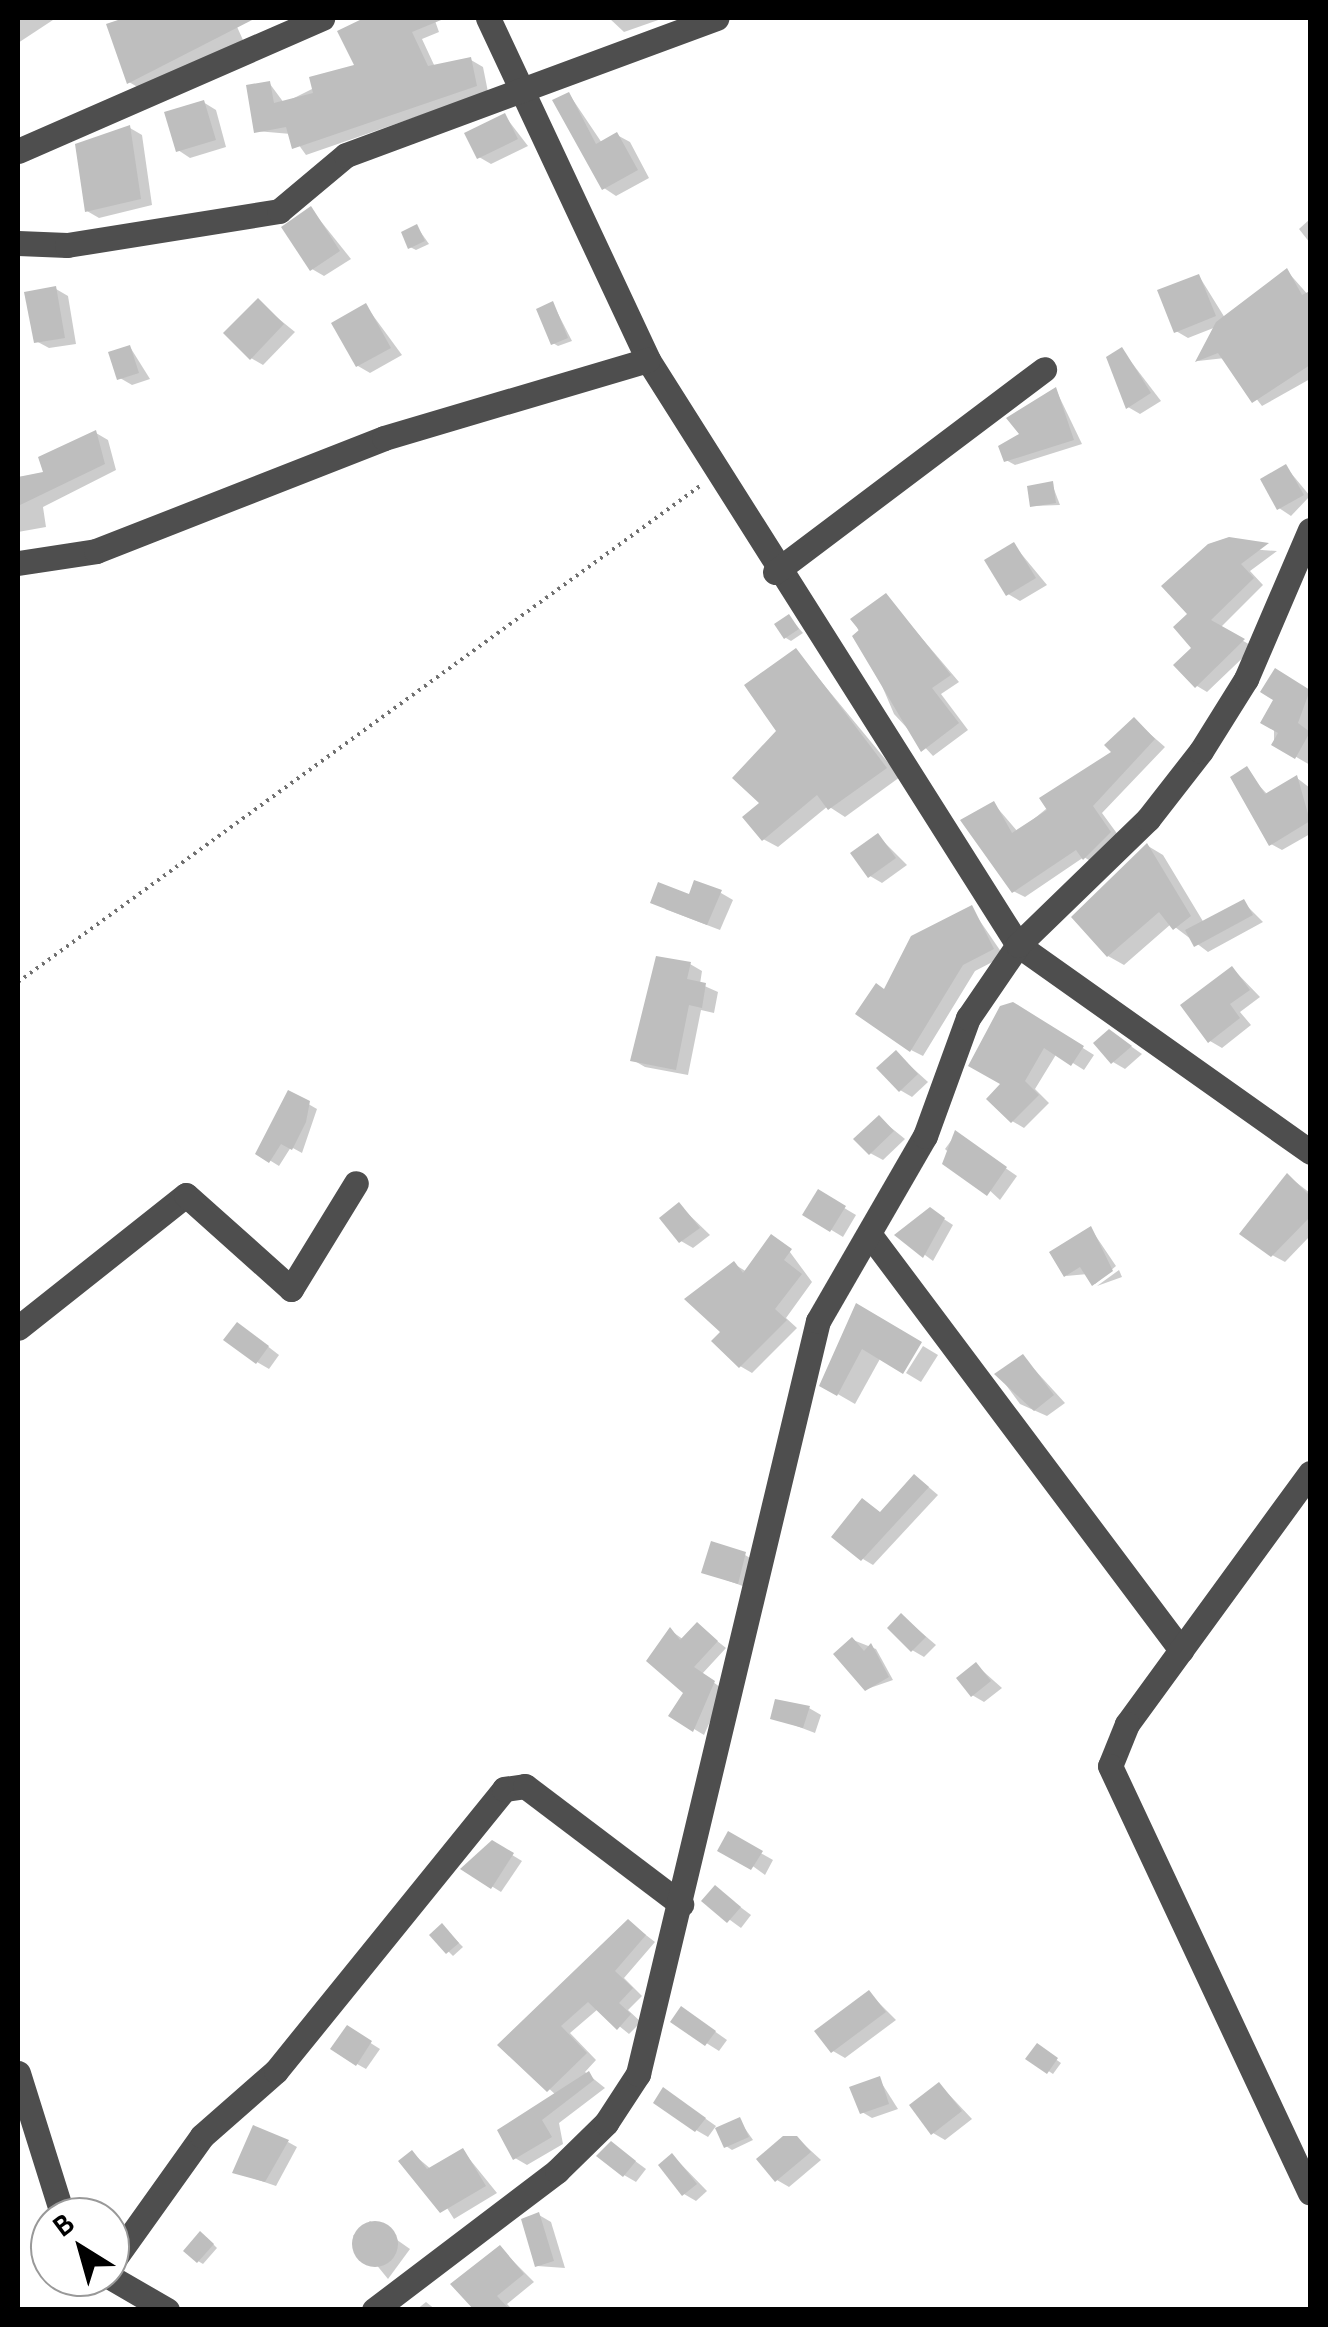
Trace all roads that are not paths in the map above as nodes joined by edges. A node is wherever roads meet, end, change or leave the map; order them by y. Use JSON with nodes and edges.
{"nodes":[{"id":1,"x":322,"y":18,"type":"edge"},
{"id":2,"x":488,"y":18,"type":"edge"},
{"id":3,"x":716,"y":18,"type":"edge"},
{"id":4,"x":524,"y":94,"type":"junction"},
{"id":5,"x":18,"y":151,"type":"edge"},
{"id":6,"x":18,"y":243,"type":"edge"},
{"id":7,"x":648,"y":360,"type":"junction"},
{"id":8,"x":1044,"y":368,"type":"dead end"},
{"id":9,"x":1310,"y":530,"type":"edge"},
{"id":10,"x":18,"y":563,"type":"edge"},
{"id":11,"x":775,"y":572,"type":"junction"},
{"id":12,"x":1018,"y":945,"type":"junction"},
{"id":13,"x":1310,"y":1152,"type":"edge"},
{"id":14,"x":356,"y":1183,"type":"dead end"},
{"id":15,"x":870,"y":1235,"type":"junction"},
{"id":16,"x":18,"y":1328,"type":"edge"},
{"id":17,"x":1310,"y":1473,"type":"edge"},
{"id":18,"x":1181,"y":1650,"type":"junction"},
{"id":19,"x":681,"y":1904,"type":"junction"},
{"id":20,"x":18,"y":2073,"type":"edge"},
{"id":21,"x":1310,"y":2192,"type":"edge"},
{"id":22,"x":58,"y":2197,"type":"edge"},
{"id":23,"x":130,"y":2238,"type":"edge"},
{"id":24,"x":130,"y":2288,"type":"edge"},
{"id":25,"x":167,"y":2310,"type":"edge"},
{"id":26,"x":374,"y":2310,"type":"edge"}],
"edges":[{"from":1,"to":5,"type":"street"},
{"from":2,"to":4,"type":"street"},
{"from":3,"to":4,"type":"street"},
{"from":4,"to":6,"type":"street"},
{"from":4,"to":7,"type":"street"},
{"from":7,"to":10,"type":"street"},
{"from":7,"to":11,"type":"street"},
{"from":8,"to":11,"type":"street"},
{"from":9,"to":12,"type":"street"},
{"from":11,"to":12,"type":"street"},
{"from":12,"to":13,"type":"street"},
{"from":12,"to":15,"type":"street"},
{"from":14,"to":16,"type":"street"},
{"from":15,"to":18,"type":"street"},
{"from":15,"to":19,"type":"street"},
{"from":17,"to":18,"type":"street"},
{"from":18,"to":21,"type":"street"},
{"from":19,"to":23,"type":"street"},
{"from":19,"to":26,"type":"street"},
{"from":20,"to":22,"type":"street"},
{"from":24,"to":25,"type":"street"}]}
